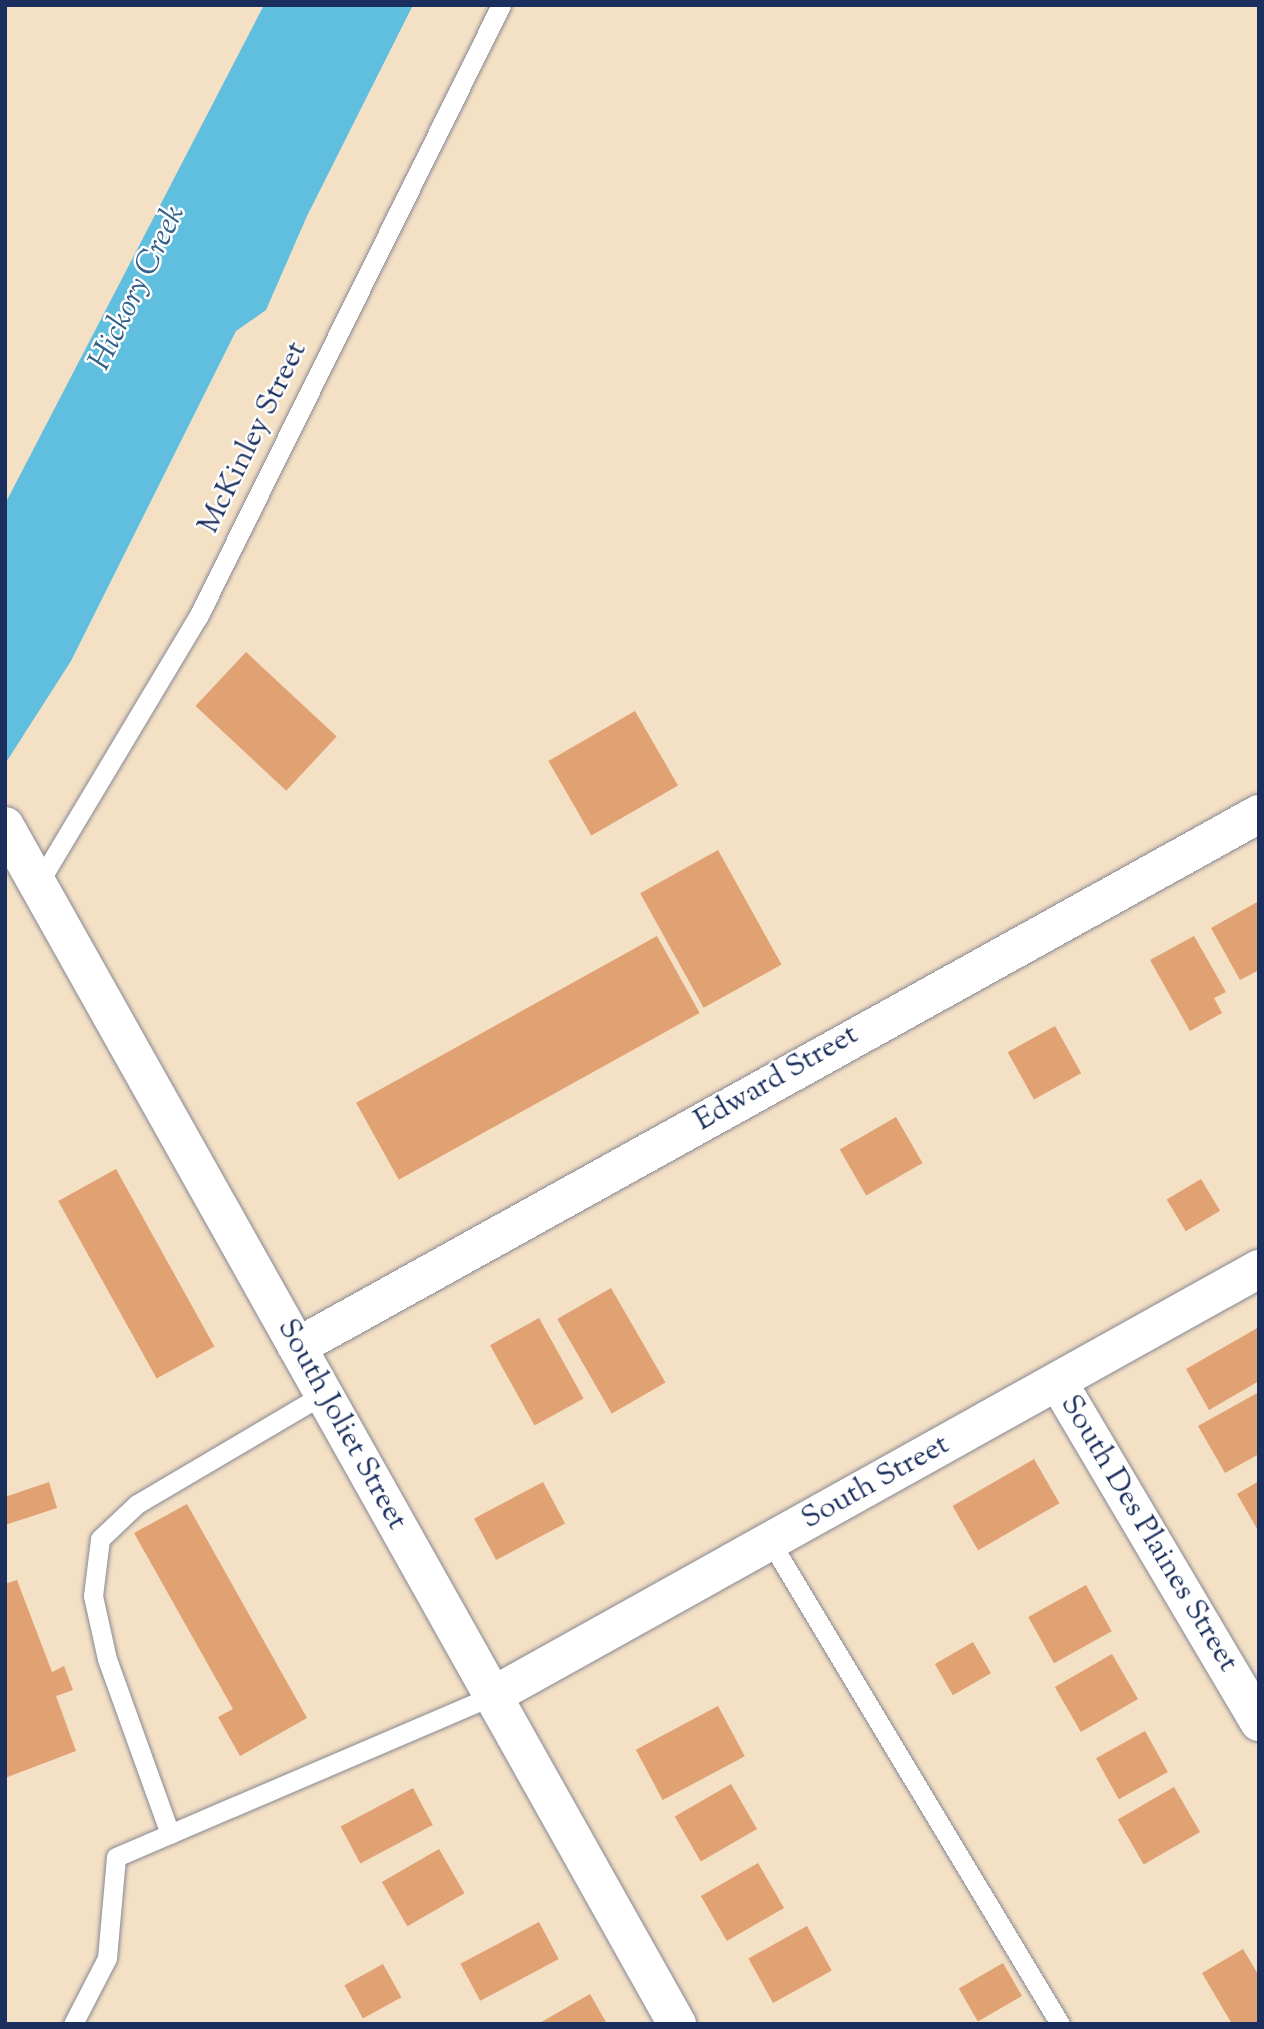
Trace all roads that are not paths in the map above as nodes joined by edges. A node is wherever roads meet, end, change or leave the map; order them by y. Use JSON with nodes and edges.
{"nodes":[{"id":1,"x":501,"y":5,"type":"edge"},
{"id":2,"x":1259,"y":814,"type":"edge"},
{"id":3,"x":5,"y":826,"type":"edge"},
{"id":4,"x":38,"y":884,"type":"junction"},
{"id":5,"x":1259,"y":1269,"type":"edge"},
{"id":6,"x":297,"y":1348,"type":"junction"},
{"id":7,"x":1058,"y":1382,"type":"junction"},
{"id":8,"x":324,"y":1394,"type":"junction"},
{"id":9,"x":770,"y":1541,"type":"junction"},
{"id":10,"x":492,"y":1696,"type":"junction"},
{"id":11,"x":1259,"y":1721,"type":"edge"},
{"id":12,"x":170,"y":1834,"type":"junction"},
{"id":13,"x":73,"y":2024,"type":"edge"},
{"id":14,"x":677,"y":2024,"type":"edge"},
{"id":15,"x":1060,"y":2024,"type":"edge"}],
"edges":[{"from":1,"to":4,"type":"lane","name":"McKinley Street"},
{"from":2,"to":6,"type":"street","name":"Edward Street"},
{"from":3,"to":4,"type":"street","name":"South Joliet Street"},
{"from":4,"to":6,"type":"street","name":"South Joliet Street"},
{"from":5,"to":7,"type":"street","name":"South Street"},
{"from":6,"to":8,"type":"street","name":"South Joliet Street"},
{"from":7,"to":9,"type":"street","name":"South Street"},
{"from":7,"to":11,"type":"street","name":"South Des Plaines Street"},
{"from":8,"to":10,"type":"street","name":"South Joliet Street"},
{"from":8,"to":12,"type":"lane"},
{"from":9,"to":10,"type":"street","name":"South Street"},
{"from":9,"to":15,"type":"lane"},
{"from":10,"to":12,"type":"lane"},
{"from":10,"to":14,"type":"street","name":"South Joliet Street"},
{"from":12,"to":13,"type":"lane"}]}
